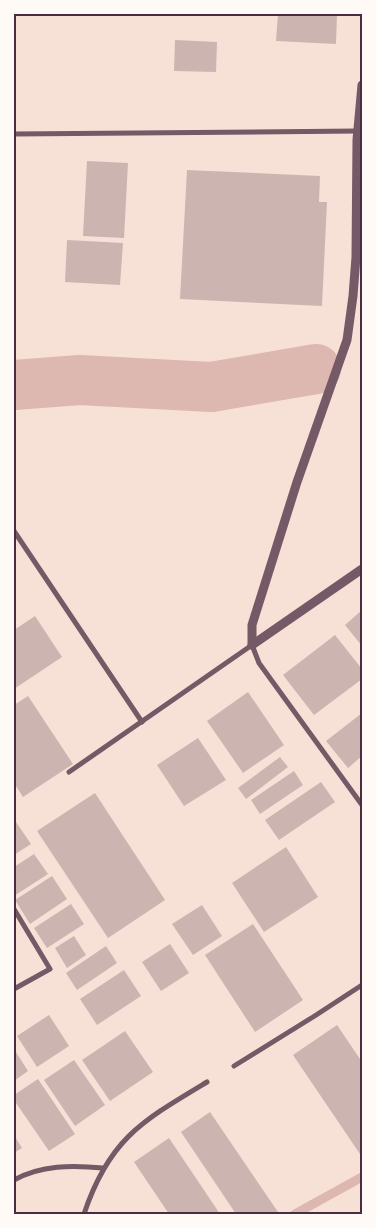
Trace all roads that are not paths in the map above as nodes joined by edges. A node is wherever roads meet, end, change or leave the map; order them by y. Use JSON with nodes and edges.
{"nodes":[{"id":1,"x":362,"y":85,"type":"edge"},
{"id":2,"x":14,"y":134,"type":"edge"},
{"id":3,"x":359,"y":134,"type":"edge"},
{"id":4,"x":14,"y":531,"type":"edge"},
{"id":5,"x":362,"y":569,"type":"edge"},
{"id":6,"x":252,"y":645,"type":"junction"},
{"id":7,"x":142,"y":722,"type":"junction"},
{"id":8,"x":69,"y":772,"type":"dead end"},
{"id":9,"x":362,"y":805,"type":"edge"},
{"id":10,"x":14,"y":909,"type":"edge"},
{"id":11,"x":362,"y":985,"type":"edge"},
{"id":12,"x":14,"y":990,"type":"edge"},
{"id":13,"x":234,"y":1066,"type":"dead end"},
{"id":14,"x":207,"y":1082,"type":"dead end"},
{"id":15,"x":103,"y":1168,"type":"junction"},
{"id":16,"x":14,"y":1180,"type":"edge"},
{"id":17,"x":84,"y":1214,"type":"edge"}],
"edges":[{"from":1,"to":3,"type":"street"},
{"from":2,"to":3,"type":"street"},
{"from":3,"to":6,"type":"street"},
{"from":4,"to":7,"type":"street"},
{"from":5,"to":6,"type":"street"},
{"from":6,"to":7,"type":"street"},
{"from":6,"to":9,"type":"street"},
{"from":7,"to":8,"type":"street"},
{"from":10,"to":12,"type":"street"},
{"from":11,"to":13,"type":"street"},
{"from":14,"to":15,"type":"street"},
{"from":15,"to":16,"type":"street"},
{"from":15,"to":17,"type":"street"}]}
